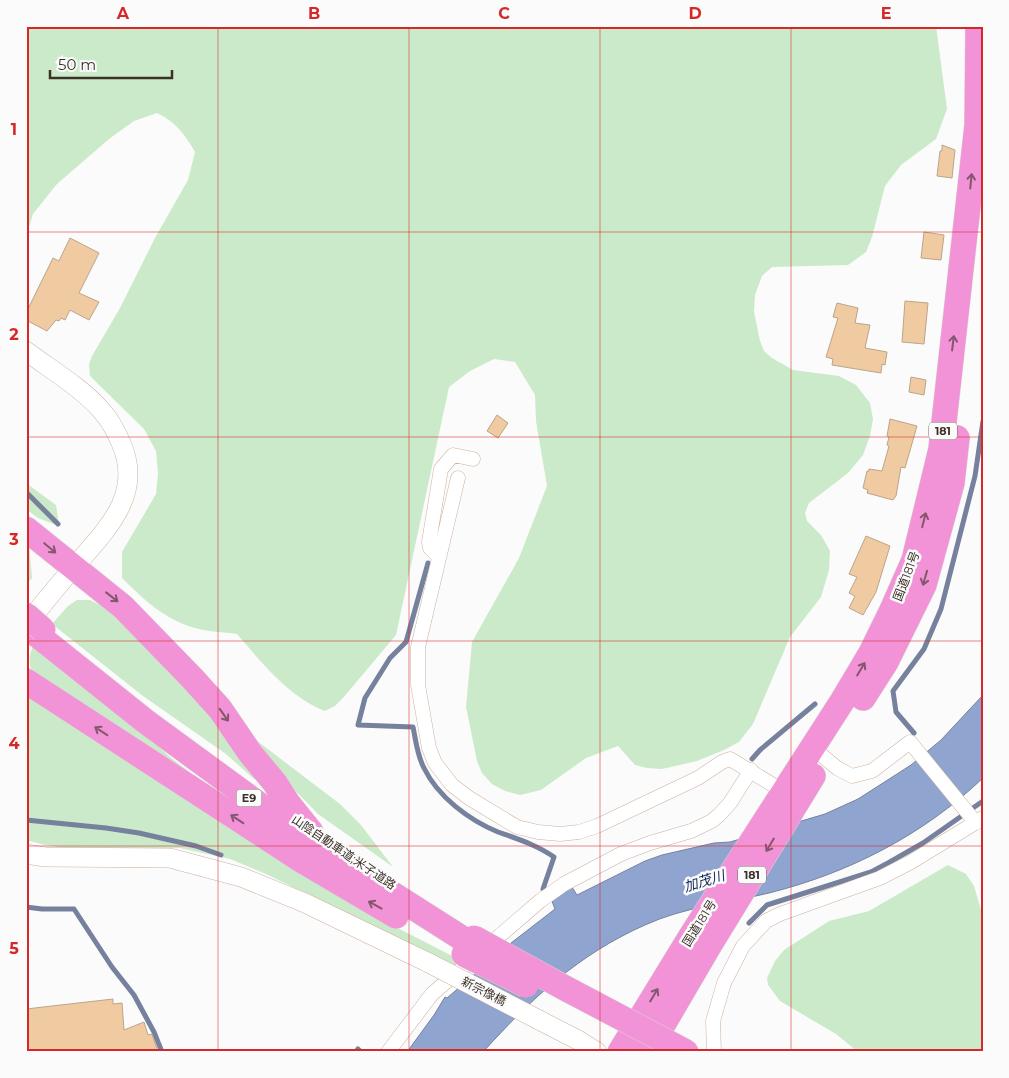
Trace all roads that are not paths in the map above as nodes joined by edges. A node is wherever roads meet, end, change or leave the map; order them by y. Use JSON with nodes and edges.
{"nodes":[{"id":1,"x":978,"y":26,"type":"edge"},
{"id":2,"x":983,"y":219,"type":"edge"},
{"id":3,"x":26,"y":351,"type":"edge"},
{"id":4,"x":472,"y":459,"type":"dead end"},
{"id":5,"x":458,"y":478,"type":"dead end"},
{"id":6,"x":26,"y":529,"type":"edge"},
{"id":7,"x":439,"y":557,"type":"junction"},
{"id":8,"x":74,"y":567,"type":"junction"},
{"id":9,"x":32,"y":626,"type":"edge"},
{"id":10,"x":26,"y":682,"type":"edge"},
{"id":11,"x":818,"y":752,"type":"junction"},
{"id":12,"x":751,"y":770,"type":"junction"},
{"id":13,"x":786,"y":798,"type":"junction"},
{"id":14,"x":976,"y":818,"type":"edge"},
{"id":15,"x":311,"y":832,"type":"junction"},
{"id":16,"x":26,"y":854,"type":"edge"},
{"id":17,"x":700,"y":941,"type":"junction"},
{"id":18,"x":470,"y":945,"type":"junction"},
{"id":19,"x":388,"y":1052,"type":"edge"},
{"id":20,"x":596,"y":1052,"type":"edge"},
{"id":21,"x":620,"y":1052,"type":"edge"},
{"id":22,"x":647,"y":1052,"type":"edge"},
{"id":23,"x":658,"y":1052,"type":"edge"},
{"id":24,"x":686,"y":1052,"type":"edge"},
{"id":25,"x":714,"y":1052,"type":"edge"}],
"edges":[{"from":11,"to":1,"type":"highway","name":"国道181号","number":"181","one_way":true},
{"from":2,"to":11,"type":"highway","name":"国道181号","number":"181","one_way":true},
{"from":3,"to":8,"type":"street"},
{"from":4,"to":7,"type":"street"},
{"from":5,"to":7,"type":"street"},
{"from":6,"to":8,"type":"highway","one_way":true},
{"from":7,"to":12,"type":"street"},
{"from":8,"to":9,"type":"street"},
{"from":8,"to":15,"type":"highway","one_way":true},
{"from":9,"to":15,"type":"highway","name":"山陰自動車道;米子道路","number":"E9"},
{"from":9,"to":18,"type":"highway","name":"山陰自動車道;米子道路","number":"E9"},
{"from":18,"to":10,"type":"highway","one_way":true},
{"from":11,"to":13,"type":"highway","name":"国道181号","number":"181"},
{"from":11,"to":14,"type":"street"},
{"from":12,"to":13,"type":"street"},
{"from":12,"to":19,"type":"street"},
{"from":13,"to":17,"type":"highway","name":"国道181号","number":"181"},
{"from":14,"to":25,"type":"street"},
{"from":15,"to":18,"type":"highway","name":"山陰自動車道;米子道路","number":"E9"},
{"from":16,"to":20,"type":"street","name":"新宗像橋","bridge":true},
{"from":21,"to":17,"type":"highway","name":"国道181号","number":"181","one_way":true},
{"from":17,"to":22,"type":"highway","name":"国道181号","number":"181"},
{"from":18,"to":23,"type":"highway","name":"山陰自動車道;米子道路","number":"E9"},
{"from":18,"to":24,"type":"highway","name":"山陰自動車道;米子道路","number":"E9","bridge":true}]}
